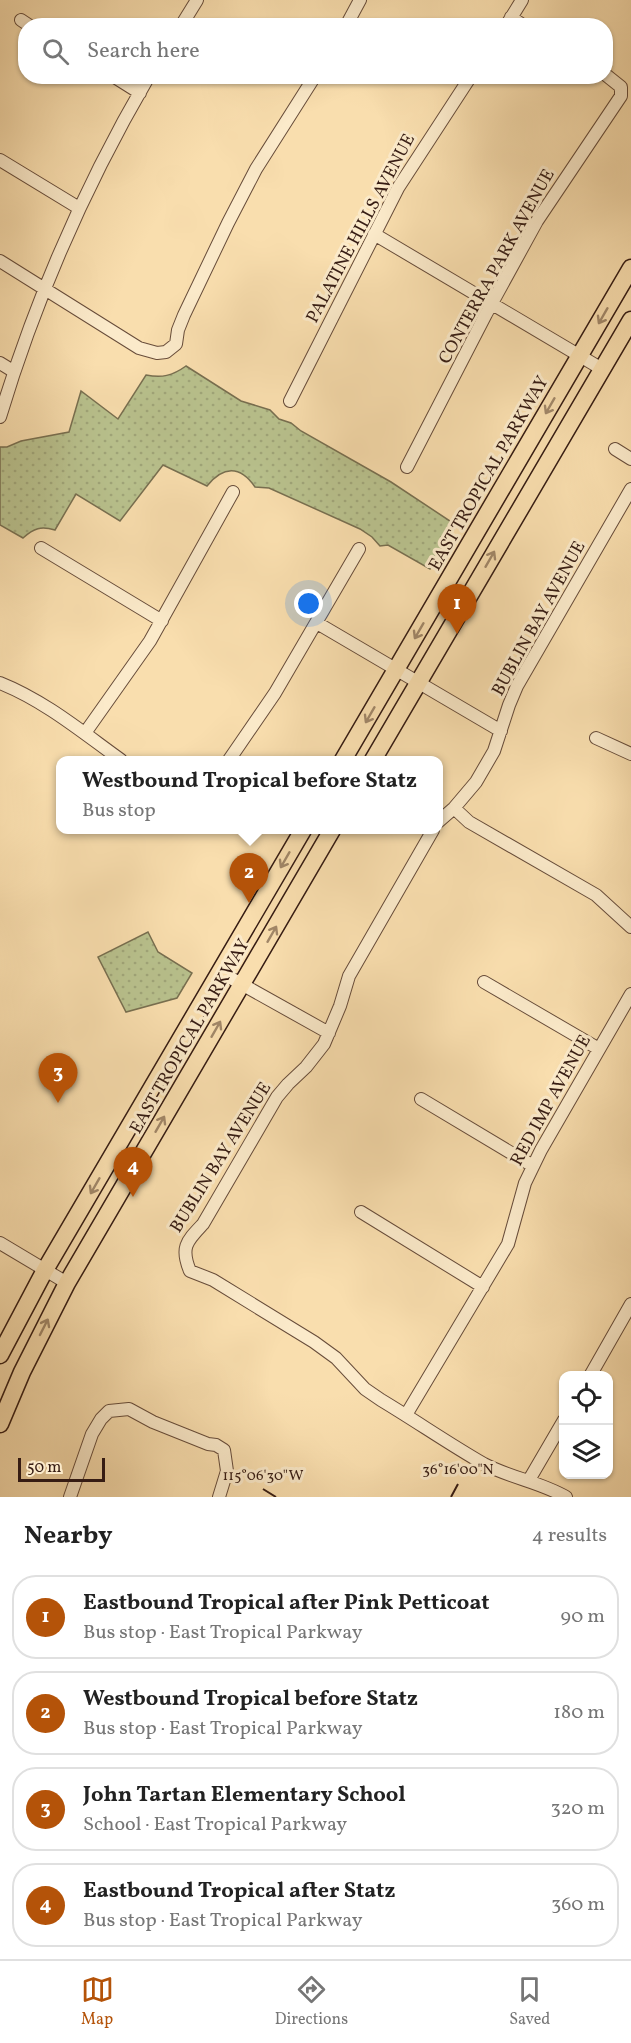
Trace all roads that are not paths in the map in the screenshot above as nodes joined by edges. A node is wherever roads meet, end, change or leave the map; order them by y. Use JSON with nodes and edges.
{"nodes":[{"id":1,"x":197,"y":0,"type":"edge"},
{"id":2,"x":360,"y":0,"type":"edge"},
{"id":3,"x":522,"y":0,"type":"edge"},
{"id":4,"x":186,"y":18,"type":"edge"},
{"id":5,"x":350,"y":18,"type":"edge"},
{"id":6,"x":511,"y":18,"type":"edge"},
{"id":7,"x":613,"y":81,"type":"edge"},
{"id":8,"x":126,"y":84,"type":"edge"},
{"id":9,"x":145,"y":84,"type":"edge"},
{"id":10,"x":310,"y":84,"type":"edge"},
{"id":11,"x":466,"y":84,"type":"edge"},
{"id":12,"x":140,"y":93,"type":"junction"},
{"id":13,"x":0,"y":160,"type":"edge"},
{"id":14,"x":79,"y":208,"type":"junction"},
{"id":15,"x":374,"y":234,"type":"junction"},
{"id":16,"x":0,"y":261,"type":"edge"},
{"id":17,"x":631,"y":268,"type":"edge"},
{"id":18,"x":45,"y":289,"type":"junction"},
{"id":19,"x":492,"y":303,"type":"junction"},
{"id":20,"x":631,"y":320,"type":"edge"},
{"id":21,"x":580,"y":356,"type":"junction"},
{"id":22,"x":0,"y":363,"type":"edge"},
{"id":23,"x":602,"y":369,"type":"junction"},
{"id":24,"x":13,"y":371,"type":"junction"},
{"id":25,"x":290,"y":401,"type":"dead end"},
{"id":26,"x":0,"y":417,"type":"edge"},
{"id":27,"x":615,"y":449,"type":"dead end"},
{"id":28,"x":631,"y":459,"type":"edge"},
{"id":29,"x":407,"y":467,"type":"dead end"},
{"id":30,"x":631,"y":489,"type":"edge"},
{"id":31,"x":234,"y":492,"type":"dead end"},
{"id":32,"x":40,"y":548,"type":"dead end"},
{"id":33,"x":359,"y":549,"type":"dead end"},
{"id":34,"x":162,"y":621,"type":"junction"},
{"id":35,"x":317,"y":623,"type":"junction"},
{"id":36,"x":407,"y":676,"type":"junction"},
{"id":37,"x":0,"y":683,"type":"edge"},
{"id":38,"x":501,"y":731,"type":"junction"},
{"id":39,"x":85,"y":733,"type":"junction"},
{"id":40,"x":596,"y":738,"type":"dead end"},
{"id":41,"x":631,"y":754,"type":"edge"},
{"id":42,"x":116,"y":756,"type":"edge"},
{"id":43,"x":232,"y":756,"type":"edge"},
{"id":44,"x":346,"y":756,"type":"edge"},
{"id":45,"x":375,"y":756,"type":"edge"},
{"id":46,"x":454,"y":808,"type":"junction"},
{"id":47,"x":443,"y":818,"type":"edge"},
{"id":48,"x":301,"y":834,"type":"edge"},
{"id":49,"x":330,"y":834,"type":"edge"},
{"id":50,"x":431,"y":834,"type":"edge"},
{"id":51,"x":631,"y":927,"type":"edge"},
{"id":52,"x":220,"y":972,"type":"junction"},
{"id":53,"x":484,"y":982,"type":"dead end"},
{"id":54,"x":242,"y":984,"type":"junction"},
{"id":55,"x":631,"y":994,"type":"edge"},
{"id":56,"x":329,"y":1033,"type":"junction"},
{"id":57,"x":599,"y":1049,"type":"junction"},
{"id":58,"x":421,"y":1099,"type":"dead end"},
{"id":59,"x":533,"y":1166,"type":"junction"},
{"id":60,"x":361,"y":1212,"type":"dead end"},
{"id":61,"x":0,"y":1243,"type":"edge"},
{"id":62,"x":45,"y":1270,"type":"junction"},
{"id":63,"x":67,"y":1283,"type":"junction"},
{"id":64,"x":483,"y":1287,"type":"junction"},
{"id":65,"x":631,"y":1304,"type":"edge"},
{"id":66,"x":0,"y":1355,"type":"edge"},
{"id":67,"x":593,"y":1371,"type":"edge"},
{"id":68,"x":406,"y":1414,"type":"junction"},
{"id":69,"x":0,"y":1424,"type":"edge"},
{"id":70,"x":561,"y":1425,"type":"edge"},
{"id":71,"x":529,"y":1480,"type":"junction"},
{"id":72,"x":70,"y":1497,"type":"edge"},
{"id":73,"x":219,"y":1497,"type":"edge"},
{"id":74,"x":566,"y":1497,"type":"edge"}],
"edges":[{"from":1,"to":4,"type":"street"},
{"from":2,"to":5,"type":"street"},
{"from":3,"to":6,"type":"street"},
{"from":7,"to":19,"type":"street","name":"CONTERRA PARK AVENUE"},
{"from":8,"to":12,"type":"street"},
{"from":9,"to":12,"type":"street"},
{"from":10,"to":18,"type":"street"},
{"from":11,"to":15,"type":"street","name":"PALATINE HILLS AVENUE"},
{"from":12,"to":14,"type":"street"},
{"from":13,"to":14,"type":"street"},
{"from":14,"to":18,"type":"street"},
{"from":15,"to":19,"type":"street"},
{"from":15,"to":25,"type":"street","name":"PALATINE HILLS AVENUE"},
{"from":16,"to":18,"type":"street"},
{"from":17,"to":21,"type":"main road","name":"EAST TROPICAL PARKWAY","one_way":true},
{"from":18,"to":24,"type":"street"},
{"from":19,"to":21,"type":"street"},
{"from":19,"to":29,"type":"street","name":"CONTERRA PARK AVENUE"},
{"from":20,"to":23,"type":"main road","name":"EAST TROPICAL PARKWAY"},
{"from":21,"to":23,"type":"street"},
{"from":21,"to":36,"type":"main road","name":"EAST TROPICAL PARKWAY","one_way":true},
{"from":22,"to":24,"type":"street"},
{"from":36,"to":23,"type":"main road","name":"EAST TROPICAL PARKWAY","one_way":true},
{"from":24,"to":26,"type":"street"},
{"from":27,"to":28,"type":"street"},
{"from":30,"to":38,"type":"street","name":"BUBLIN BAY AVENUE"},
{"from":31,"to":34,"type":"street"},
{"from":32,"to":34,"type":"street"},
{"from":33,"to":35,"type":"street"},
{"from":34,"to":39,"type":"street"},
{"from":35,"to":36,"type":"street"},
{"from":35,"to":43,"type":"street"},
{"from":36,"to":38,"type":"street"},
{"from":36,"to":44,"type":"main road","name":"EAST TROPICAL PARKWAY","one_way":true},
{"from":36,"to":45,"type":"main road","name":"EAST TROPICAL PARKWAY"},
{"from":37,"to":39,"type":"street"},
{"from":38,"to":46,"type":"street","name":"BUBLIN BAY AVENUE"},
{"from":39,"to":42,"type":"street"},
{"from":40,"to":41,"type":"street"},
{"from":46,"to":47,"type":"street","name":"BUBLIN BAY AVENUE"},
{"from":46,"to":51,"type":"street"},
{"from":48,"to":52,"type":"main road","name":"EAST TROPICAL PARKWAY","one_way":true},
{"from":54,"to":49,"type":"main road","name":"EAST TROPICAL PARKWAY","one_way":true},
{"from":50,"to":56,"type":"street","name":"BUBLIN BAY AVENUE"},
{"from":52,"to":54,"type":"street"},
{"from":52,"to":62,"type":"main road","name":"EAST TROPICAL PARKWAY","one_way":true},
{"from":53,"to":57,"type":"street"},
{"from":54,"to":56,"type":"street"},
{"from":63,"to":54,"type":"main road","name":"EAST TROPICAL PARKWAY","one_way":true},
{"from":55,"to":57,"type":"street","name":"RED IMP AVENUE"},
{"from":56,"to":68,"type":"street","name":"BUBLIN BAY AVENUE"},
{"from":57,"to":59,"type":"street","name":"RED IMP AVENUE"},
{"from":58,"to":59,"type":"street"},
{"from":59,"to":64,"type":"street","name":"RED IMP AVENUE"},
{"from":60,"to":64,"type":"street"},
{"from":61,"to":62,"type":"street"},
{"from":62,"to":63,"type":"street"},
{"from":62,"to":66,"type":"main road","name":"EAST TROPICAL PARKWAY"},
{"from":69,"to":63,"type":"main road","name":"EAST TROPICAL PARKWAY","one_way":true},
{"from":64,"to":68,"type":"street","name":"RED IMP AVENUE"},
{"from":65,"to":67,"type":"street"},
{"from":68,"to":71,"type":"street"},
{"from":70,"to":71,"type":"street"},
{"from":71,"to":74,"type":"street"},
{"from":72,"to":73,"type":"street"}]}
